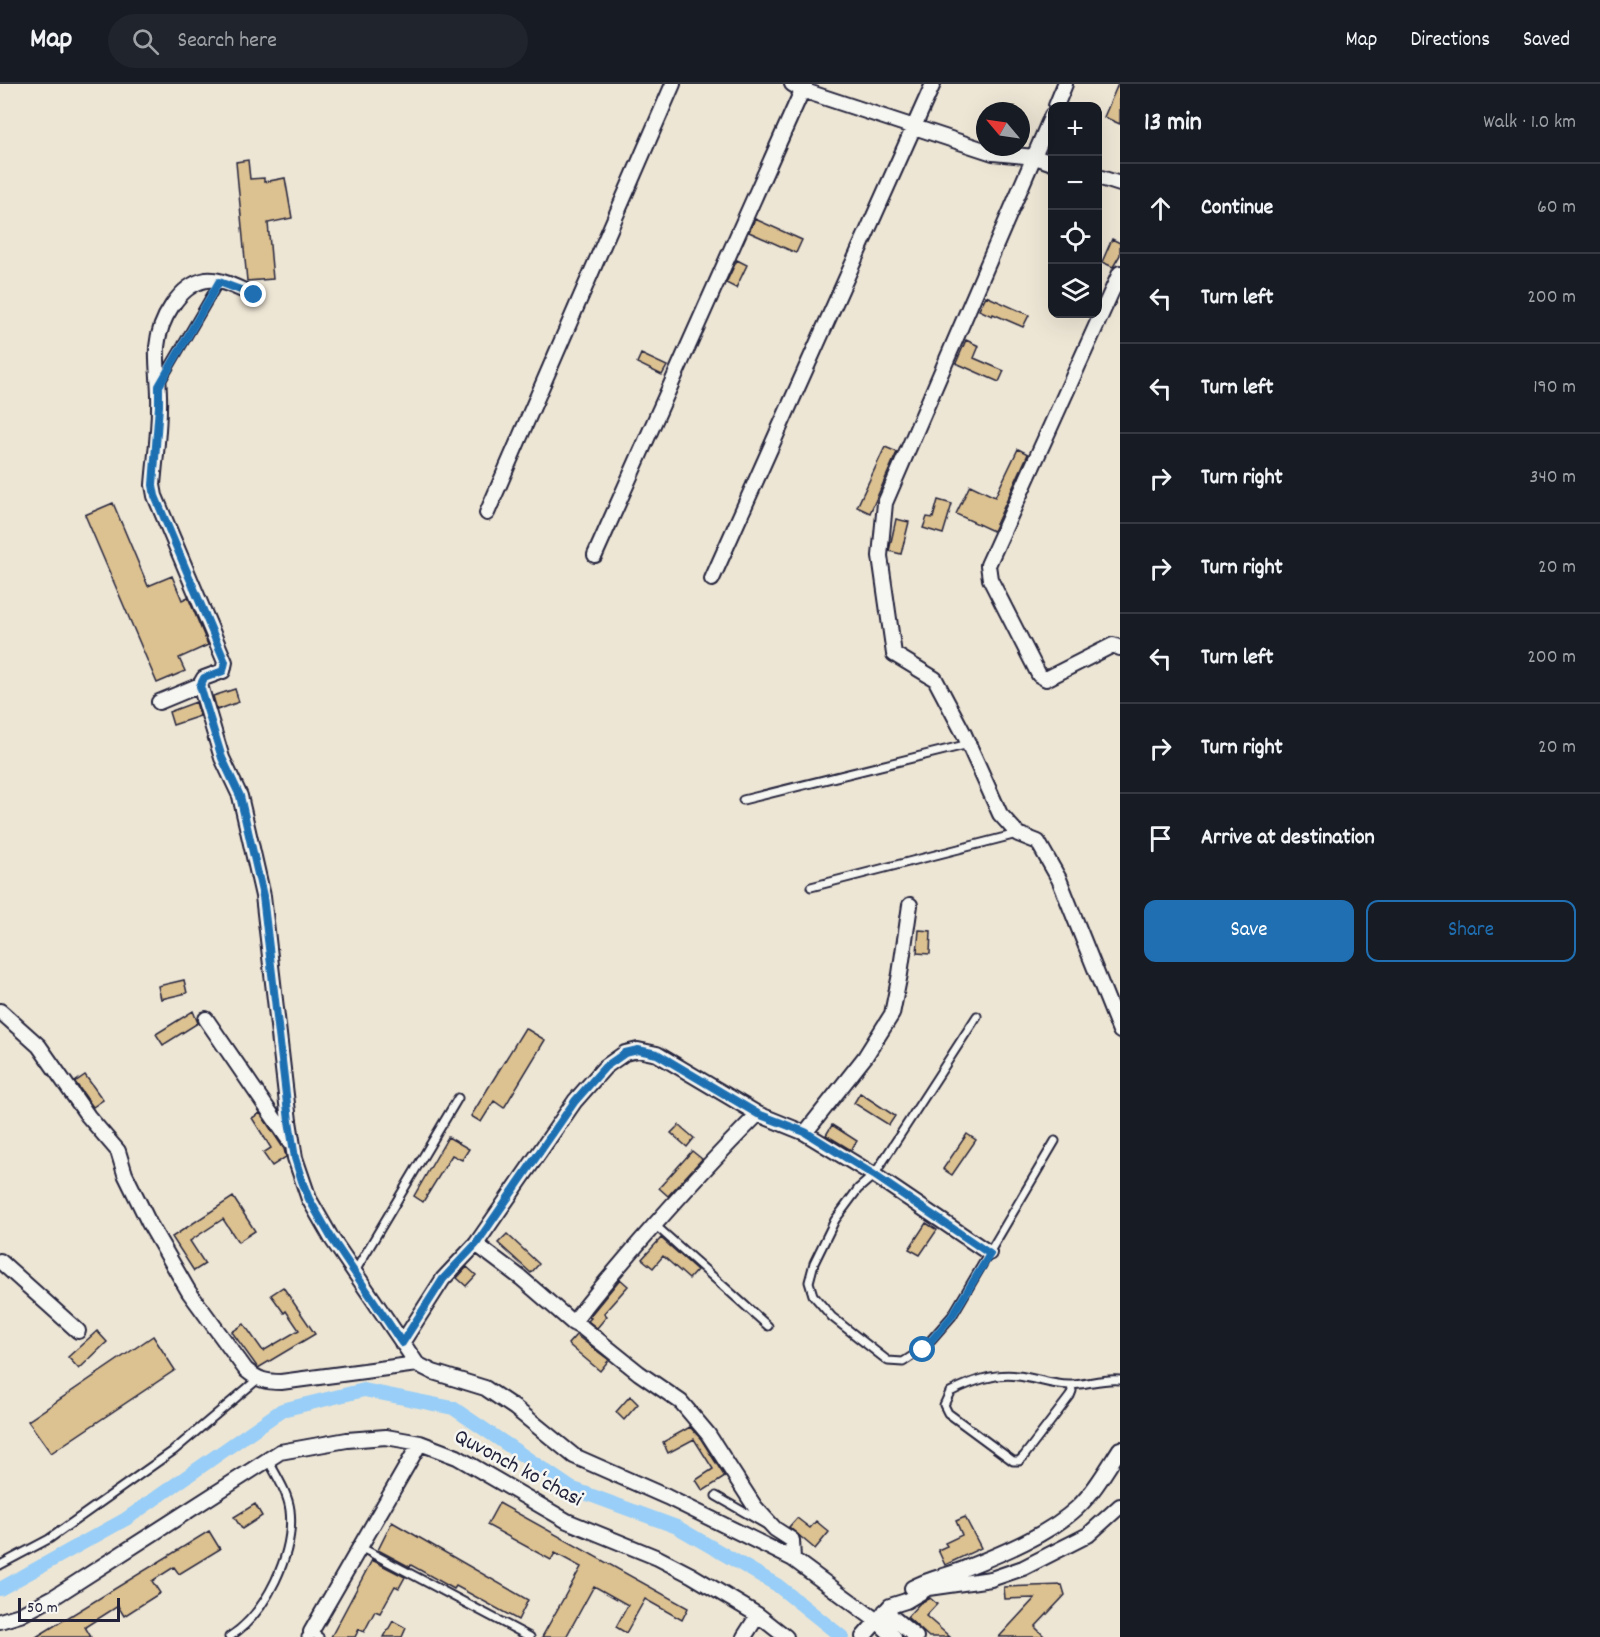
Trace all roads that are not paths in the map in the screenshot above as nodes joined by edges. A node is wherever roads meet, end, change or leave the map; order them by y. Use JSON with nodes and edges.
{"nodes":[{"id":1,"x":673,"y":84,"type":"edge"},
{"id":2,"x":933,"y":84,"type":"edge"},
{"id":3,"x":1065,"y":84,"type":"edge"},
{"id":4,"x":800,"y":86,"type":"edge"},
{"id":5,"x":1058,"y":102,"type":"edge"},
{"id":6,"x":914,"y":127,"type":"junction"},
{"id":7,"x":1048,"y":127,"type":"edge"},
{"id":8,"x":1035,"y":158,"type":"junction"},
{"id":9,"x":1048,"y":162,"type":"edge"},
{"id":10,"x":1102,"y":178,"type":"edge"},
{"id":11,"x":1120,"y":184,"type":"edge"},
{"id":12,"x":1120,"y":273,"type":"edge"},
{"id":13,"x":219,"y":282,"type":"junction"},
{"id":14,"x":254,"y":295,"type":"dead end"},
{"id":15,"x":159,"y":386,"type":"junction"},
{"id":16,"x":487,"y":513,"type":"dead end"},
{"id":17,"x":595,"y":555,"type":"dead end"},
{"id":18,"x":712,"y":579,"type":"dead end"},
{"id":19,"x":1120,"y":648,"type":"edge"},
{"id":20,"x":200,"y":686,"type":"junction"},
{"id":21,"x":159,"y":702,"type":"dead end"},
{"id":22,"x":969,"y":744,"type":"junction"},
{"id":23,"x":743,"y":800,"type":"dead end"},
{"id":24,"x":1018,"y":834,"type":"junction"},
{"id":25,"x":811,"y":887,"type":"dead end"},
{"id":26,"x":910,"y":905,"type":"dead end"},
{"id":27,"x":0,"y":1011,"type":"edge"},
{"id":28,"x":977,"y":1016,"type":"dead end"},
{"id":29,"x":206,"y":1019,"type":"dead end"},
{"id":30,"x":1120,"y":1031,"type":"edge"},
{"id":31,"x":458,"y":1098,"type":"dead end"},
{"id":32,"x":758,"y":1114,"type":"junction"},
{"id":33,"x":805,"y":1132,"type":"junction"},
{"id":34,"x":1055,"y":1141,"type":"dead end"},
{"id":35,"x":294,"y":1147,"type":"junction"},
{"id":36,"x":874,"y":1175,"type":"junction"},
{"id":37,"x":655,"y":1225,"type":"junction"},
{"id":38,"x":476,"y":1244,"type":"junction"},
{"id":39,"x":990,"y":1254,"type":"junction"},
{"id":40,"x":0,"y":1261,"type":"edge"},
{"id":41,"x":354,"y":1273,"type":"junction"},
{"id":42,"x":573,"y":1323,"type":"junction"},
{"id":43,"x":768,"y":1326,"type":"dead end"},
{"id":44,"x":78,"y":1330,"type":"dead end"},
{"id":45,"x":402,"y":1343,"type":"junction"},
{"id":46,"x":417,"y":1364,"type":"junction"},
{"id":47,"x":258,"y":1379,"type":"junction"},
{"id":48,"x":1120,"y":1380,"type":"edge"},
{"id":49,"x":1071,"y":1385,"type":"junction"},
{"id":50,"x":420,"y":1443,"type":"junction"},
{"id":51,"x":1120,"y":1449,"type":"edge"},
{"id":52,"x":268,"y":1460,"type":"junction"},
{"id":53,"x":716,"y":1496,"type":"dead end"},
{"id":54,"x":1120,"y":1506,"type":"edge"},
{"id":55,"x":775,"y":1529,"type":"junction"},
{"id":56,"x":360,"y":1547,"type":"junction"},
{"id":57,"x":793,"y":1559,"type":"junction"},
{"id":58,"x":0,"y":1565,"type":"edge"},
{"id":59,"x":884,"y":1613,"type":"junction"},
{"id":60,"x":758,"y":1615,"type":"junction"},
{"id":61,"x":0,"y":1621,"type":"edge"},
{"id":62,"x":312,"y":1635,"type":"edge"},
{"id":63,"x":229,"y":1637,"type":"edge"},
{"id":64,"x":530,"y":1637,"type":"edge"},
{"id":65,"x":744,"y":1637,"type":"edge"},
{"id":66,"x":786,"y":1637,"type":"edge"},
{"id":67,"x":863,"y":1637,"type":"edge"},
{"id":68,"x":894,"y":1637,"type":"edge"},
{"id":69,"x":916,"y":1637,"type":"edge"}],
"edges":[{"from":1,"to":16,"type":"street"},
{"from":2,"to":6,"type":"street"},
{"from":3,"to":5,"type":"street"},
{"from":4,"to":6,"type":"street"},
{"from":4,"to":17,"type":"street"},
{"from":6,"to":8,"type":"street"},
{"from":6,"to":18,"type":"street"},
{"from":7,"to":8,"type":"street"},
{"from":8,"to":9,"type":"street"},
{"from":8,"to":22,"type":"street"},
{"from":10,"to":11,"type":"street"},
{"from":12,"to":19,"type":"street"},
{"from":13,"to":14,"type":"street"},
{"from":13,"to":15,"type":"lane"},
{"from":13,"to":15,"type":"street"},
{"from":15,"to":20,"type":"street"},
{"from":20,"to":21,"type":"street"},
{"from":20,"to":35,"type":"street"},
{"from":22,"to":23,"type":"lane"},
{"from":22,"to":24,"type":"street"},
{"from":24,"to":25,"type":"lane"},
{"from":24,"to":30,"type":"street"},
{"from":26,"to":33,"type":"street"},
{"from":27,"to":47,"type":"street"},
{"from":28,"to":36,"type":"lane"},
{"from":29,"to":35,"type":"street"},
{"from":31,"to":41,"type":"lane"},
{"from":32,"to":33,"type":"street"},
{"from":32,"to":37,"type":"street"},
{"from":32,"to":38,"type":"street"},
{"from":33,"to":36,"type":"street"},
{"from":34,"to":39,"type":"lane"},
{"from":35,"to":41,"type":"street"},
{"from":36,"to":39,"type":"street"},
{"from":36,"to":39,"type":"lane"},
{"from":37,"to":42,"type":"street"},
{"from":37,"to":43,"type":"lane"},
{"from":38,"to":42,"type":"street"},
{"from":38,"to":45,"type":"street"},
{"from":40,"to":44,"type":"street"},
{"from":41,"to":45,"type":"street"},
{"from":42,"to":55,"type":"street"},
{"from":45,"to":46,"type":"street"},
{"from":46,"to":47,"type":"street"},
{"from":46,"to":57,"type":"street"},
{"from":47,"to":58,"type":"lane"},
{"from":48,"to":49,"type":"lane"},
{"from":49,"to":49,"type":"lane"},
{"from":50,"to":52,"type":"street","name":"Quvonch koʻchasi"},
{"from":50,"to":56,"type":"street"},
{"from":50,"to":60,"type":"street","name":"Quvonch koʻchasi"},
{"from":51,"to":59,"type":"street"},
{"from":52,"to":61,"type":"street","name":"Quvonch koʻchasi"},
{"from":52,"to":63,"type":"lane"},
{"from":53,"to":55,"type":"lane"},
{"from":54,"to":59,"type":"street"},
{"from":55,"to":57,"type":"street"},
{"from":56,"to":62,"type":"street"},
{"from":56,"to":64,"type":"lane"},
{"from":57,"to":59,"type":"street"},
{"from":59,"to":67,"type":"street"},
{"from":59,"to":68,"type":"street"},
{"from":59,"to":69,"type":"street"},
{"from":60,"to":65,"type":"street"},
{"from":60,"to":66,"type":"street","name":"Quvonch koʻchasi"}]}
